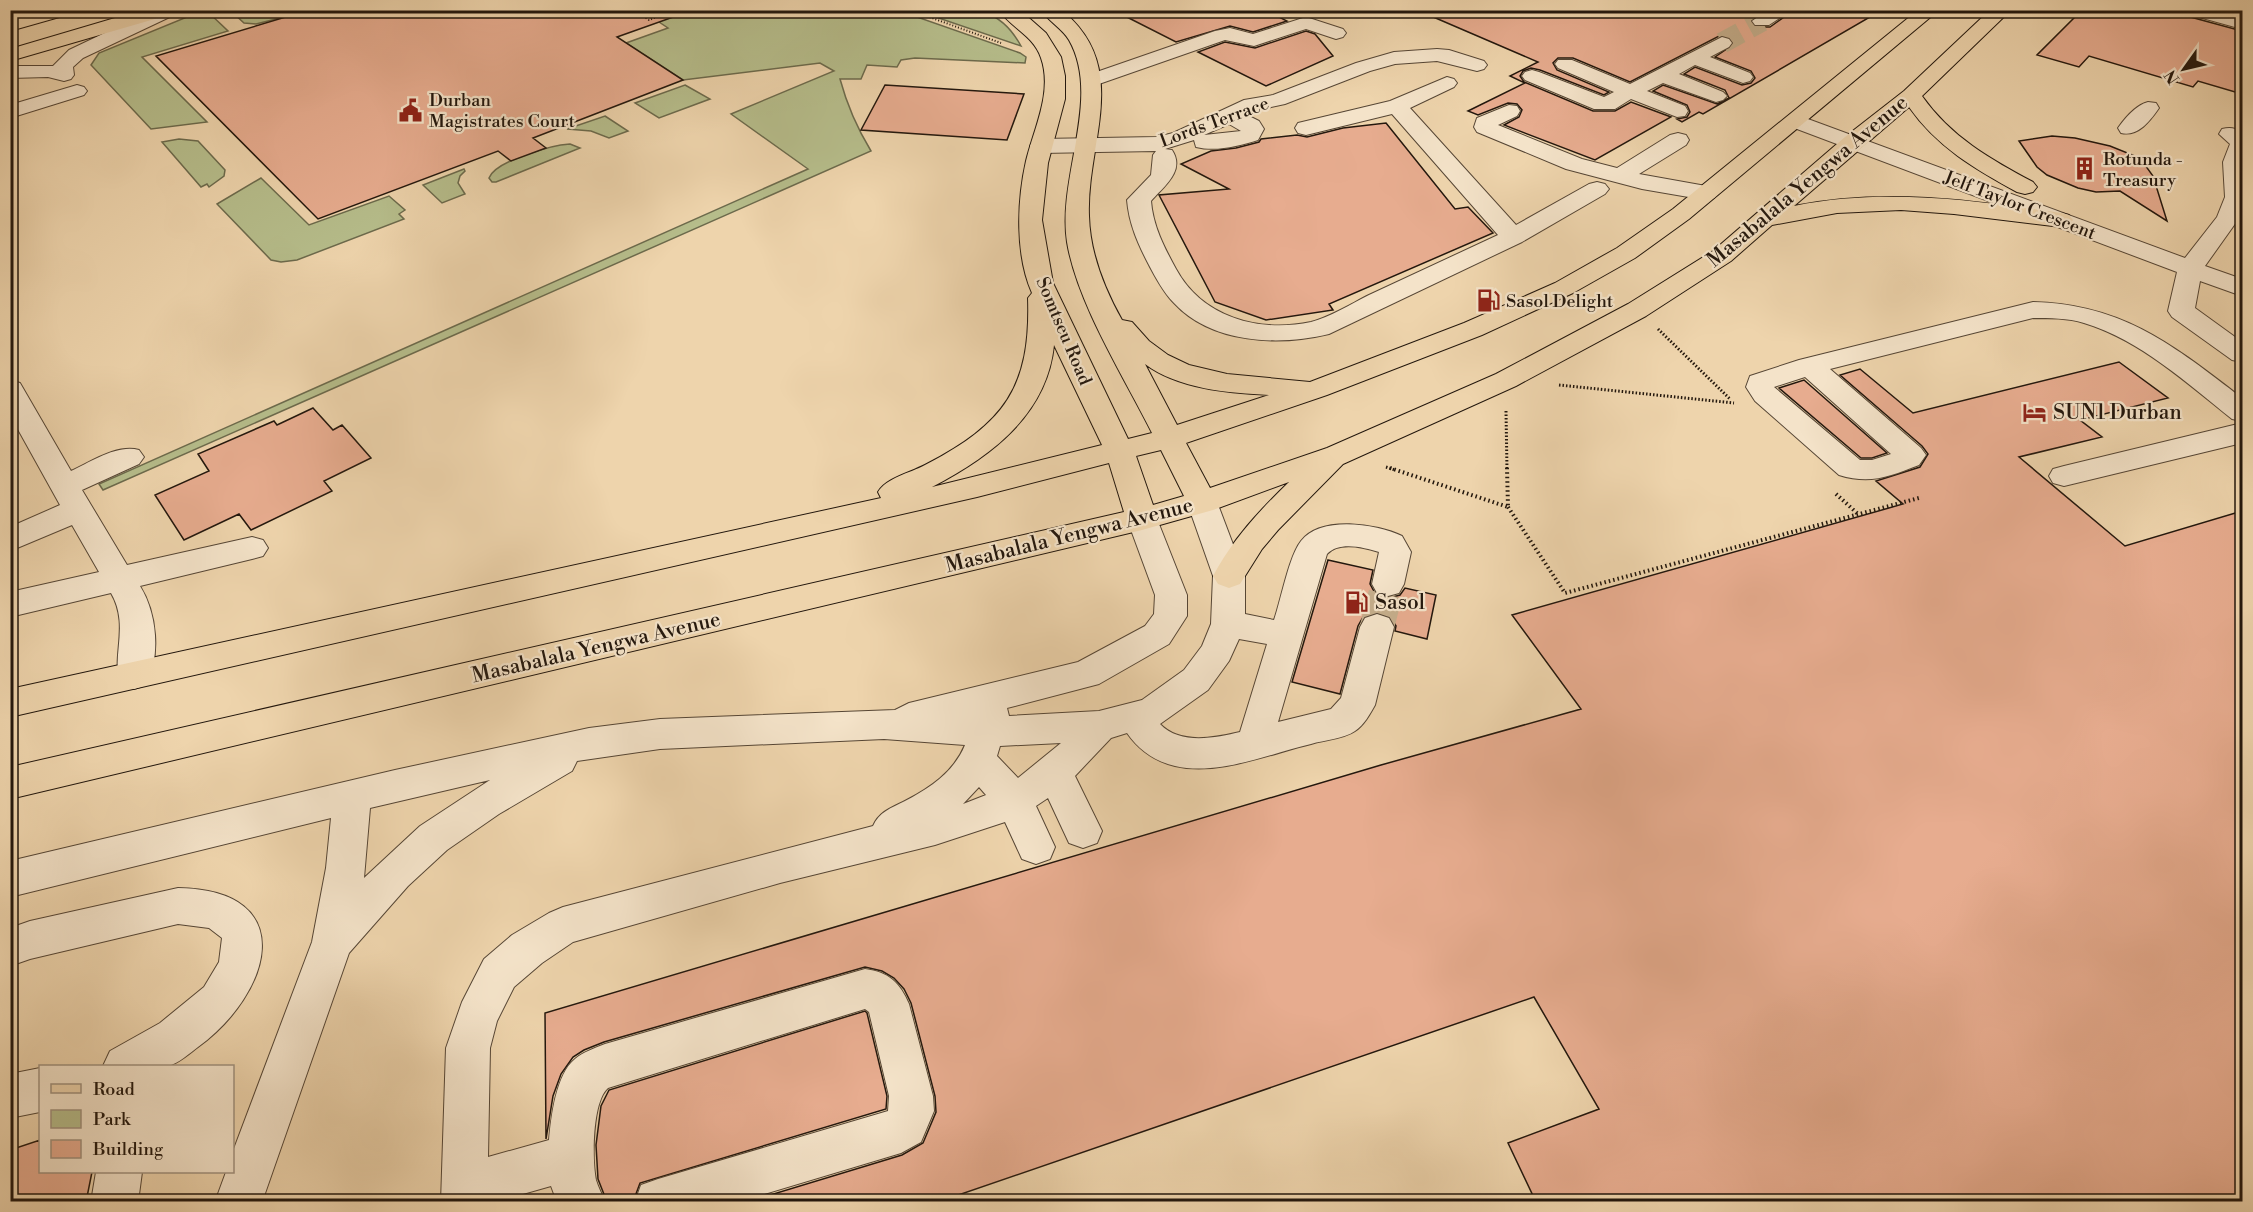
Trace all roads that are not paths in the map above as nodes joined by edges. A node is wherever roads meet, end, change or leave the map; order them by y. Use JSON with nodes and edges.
{"nodes":[{"id":1,"x":63,"y":10,"type":"edge"},
{"id":2,"x":165,"y":10,"type":"edge"},
{"id":3,"x":169,"y":10,"type":"edge"},
{"id":4,"x":1008,"y":10,"type":"edge"},
{"id":5,"x":1050,"y":10,"type":"edge"},
{"id":6,"x":1783,"y":10,"type":"edge"},
{"id":7,"x":1930,"y":10,"type":"edge"},
{"id":8,"x":2002,"y":10,"type":"edge"},
{"id":9,"x":2195,"y":10,"type":"edge"},
{"id":10,"x":1762,"y":21,"type":"tunnel mouth"},
{"id":11,"x":2242,"y":23,"type":"edge"},
{"id":12,"x":10,"y":25,"type":"edge"},
{"id":13,"x":1336,"y":33,"type":"dead end"},
{"id":14,"x":1722,"y":43,"type":"tunnel mouth"},
{"id":15,"x":10,"y":55,"type":"edge"},
{"id":16,"x":1694,"y":58,"type":"junction"},
{"id":17,"x":1565,"y":64,"type":"dead end"},
{"id":18,"x":1477,"y":65,"type":"dead end"},
{"id":19,"x":1662,"y":75,"type":"junction"},
{"id":20,"x":1532,"y":76,"type":"dead end"},
{"id":21,"x":1743,"y":77,"type":"dead end"},
{"id":22,"x":11,"y":80,"type":"edge"},
{"id":23,"x":1092,"y":80,"type":"junction"},
{"id":24,"x":1447,"y":83,"type":"dead end"},
{"id":25,"x":78,"y":91,"type":"dead end"},
{"id":26,"x":1631,"y":91,"type":"junction"},
{"id":27,"x":1911,"y":95,"type":"junction"},
{"id":28,"x":1716,"y":96,"type":"dead end"},
{"id":29,"x":1397,"y":106,"type":"junction"},
{"id":30,"x":2148,"y":108,"type":"dead end"},
{"id":31,"x":1509,"y":111,"type":"dead end"},
{"id":32,"x":1677,"y":111,"type":"dead end"},
{"id":33,"x":10,"y":112,"type":"edge"},
{"id":34,"x":1804,"y":115,"type":"junction"},
{"id":35,"x":1238,"y":119,"type":"junction"},
{"id":36,"x":1306,"y":128,"type":"dead end"},
{"id":37,"x":2129,"y":128,"type":"dead end"},
{"id":38,"x":2230,"y":134,"type":"dead end"},
{"id":39,"x":1861,"y":136,"type":"junction"},
{"id":40,"x":1678,"y":140,"type":"dead end"},
{"id":41,"x":1039,"y":154,"type":"junction"},
{"id":42,"x":1164,"y":154,"type":"junction"},
{"id":43,"x":1083,"y":155,"type":"junction"},
{"id":44,"x":1631,"y":179,"type":"junction"},
{"id":45,"x":2025,"y":187,"type":"junction"},
{"id":46,"x":1597,"y":189,"type":"dead end"},
{"id":47,"x":1706,"y":194,"type":"junction"},
{"id":48,"x":1763,"y":220,"type":"junction"},
{"id":49,"x":2061,"y":220,"type":"junction"},
{"id":50,"x":1671,"y":221,"type":"junction"},
{"id":51,"x":1513,"y":237,"type":"junction"},
{"id":52,"x":2196,"y":261,"type":"junction"},
{"id":53,"x":1088,"y":277,"type":"junction"},
{"id":54,"x":2241,"y":282,"type":"edge"},
{"id":55,"x":1040,"y":283,"type":"junction"},
{"id":56,"x":2181,"y":311,"type":"junction"},
{"id":57,"x":2242,"y":354,"type":"edge"},
{"id":58,"x":2165,"y":355,"type":"junction"},
{"id":59,"x":1809,"y":366,"type":"junction"},
{"id":60,"x":10,"y":389,"type":"edge"},
{"id":61,"x":1317,"y":389,"type":"junction"},
{"id":62,"x":2242,"y":412,"type":"edge"},
{"id":63,"x":2242,"y":433,"type":"edge"},
{"id":64,"x":1170,"y":438,"type":"junction"},
{"id":65,"x":1120,"y":452,"type":"junction"},
{"id":66,"x":1340,"y":454,"type":"junction"},
{"id":67,"x":129,"y":457,"type":"dead end"},
{"id":68,"x":2064,"y":476,"type":"dead end"},
{"id":69,"x":71,"y":498,"type":"junction"},
{"id":70,"x":1202,"y":502,"type":"junction"},
{"id":71,"x":840,"y":516,"type":"junction"},
{"id":72,"x":1142,"y":519,"type":"junction"},
{"id":73,"x":10,"y":540,"type":"edge"},
{"id":74,"x":252,"y":548,"type":"dead end"},
{"id":75,"x":1229,"y":576,"type":"junction"},
{"id":76,"x":121,"y":579,"type":"junction"},
{"id":77,"x":1388,"y":584,"type":"tunnel mouth"},
{"id":78,"x":10,"y":605,"type":"edge"},
{"id":79,"x":1228,"y":624,"type":"junction"},
{"id":80,"x":1377,"y":627,"type":"tunnel mouth"},
{"id":81,"x":1287,"y":635,"type":"junction"},
{"id":82,"x":1087,"y":674,"type":"junction"},
{"id":83,"x":134,"y":675,"type":"junction"},
{"id":84,"x":996,"y":697,"type":"junction"},
{"id":85,"x":10,"y":703,"type":"edge"},
{"id":86,"x":1134,"y":716,"type":"junction"},
{"id":87,"x":884,"y":724,"type":"junction"},
{"id":88,"x":1099,"y":726,"type":"junction"},
{"id":89,"x":1255,"y":741,"type":"junction"},
{"id":90,"x":589,"y":743,"type":"junction"},
{"id":91,"x":983,"y":747,"type":"junction"},
{"id":92,"x":1055,"y":772,"type":"junction"},
{"id":93,"x":10,"y":783,"type":"edge"},
{"id":94,"x":352,"y":797,"type":"junction"},
{"id":95,"x":1014,"y":800,"type":"junction"},
{"id":96,"x":1083,"y":831,"type":"dead end"},
{"id":97,"x":854,"y":847,"type":"junction"},
{"id":98,"x":1036,"y":847,"type":"dead end"},
{"id":99,"x":10,"y":879,"type":"edge"},
{"id":100,"x":332,"y":942,"type":"junction"},
{"id":101,"x":10,"y":947,"type":"edge"},
{"id":102,"x":132,"y":1065,"type":"edge"},
{"id":103,"x":39,"y":1090,"type":"edge"},
{"id":104,"x":10,"y":1096,"type":"edge"},
{"id":105,"x":571,"y":1156,"type":"junction"},
{"id":106,"x":119,"y":1173,"type":"edge"},
{"id":107,"x":464,"y":1194,"type":"edge"},
{"id":108,"x":114,"y":1202,"type":"edge"},
{"id":109,"x":238,"y":1202,"type":"edge"},
{"id":110,"x":582,"y":1202,"type":"edge"},
{"id":111,"x":658,"y":1202,"type":"edge"}],
"edges":[{"from":1,"to":12,"type":"main road"},
{"from":2,"to":15,"type":"main road"},
{"from":3,"to":22,"type":"lane"},
{"from":4,"to":41,"type":"main road","name":"Somtseu Road"},
{"from":5,"to":23,"type":"main road"},
{"from":6,"to":10,"type":"lane"},
{"from":7,"to":34,"type":"main road"},
{"from":8,"to":27,"type":"main road","name":"Masabalala Yengwa Avenue"},
{"from":9,"to":11,"type":"lane"},
{"from":13,"to":23,"type":"lane"},
{"from":14,"to":16,"type":"lane"},
{"from":16,"to":19,"type":"lane"},
{"from":16,"to":21,"type":"lane"},
{"from":17,"to":26,"type":"lane"},
{"from":18,"to":35,"type":"lane","name":"Lords Terrace"},
{"from":19,"to":26,"type":"lane"},
{"from":19,"to":28,"type":"lane"},
{"from":20,"to":26,"type":"lane"},
{"from":23,"to":43,"type":"main road"},
{"from":24,"to":29,"type":"lane"},
{"from":25,"to":33,"type":"lane"},
{"from":26,"to":32,"type":"lane"},
{"from":27,"to":39,"type":"main road","name":"Masabalala Yengwa Avenue"},
{"from":27,"to":45,"type":"main road"},
{"from":29,"to":36,"type":"lane"},
{"from":29,"to":51,"type":"lane"},
{"from":30,"to":37,"type":"lane"},
{"from":31,"to":44,"type":"lane"},
{"from":34,"to":39,"type":"lane","name":"Jelf Taylor Crescent"},
{"from":34,"to":47,"type":"main road"},
{"from":35,"to":42,"type":"lane","name":"Lords Terrace"},
{"from":35,"to":43,"type":"lane","name":"Lords Terrace"},
{"from":38,"to":52,"type":"lane"},
{"from":39,"to":45,"type":"lane","name":"Jelf Taylor Crescent"},
{"from":39,"to":48,"type":"main road","name":"Masabalala Yengwa Avenue"},
{"from":39,"to":49,"type":"lane","name":"Jelf Taylor Crescent"},
{"from":40,"to":44,"type":"lane"},
{"from":41,"to":43,"type":"lane"},
{"from":41,"to":55,"type":"main road","name":"Somtseu Road"},
{"from":42,"to":43,"type":"lane","name":"Lords Terrace"},
{"from":42,"to":51,"type":"lane"},
{"from":43,"to":53,"type":"main road"},
{"from":44,"to":47,"type":"lane"},
{"from":44,"to":50,"type":"lane"},
{"from":45,"to":52,"type":"lane","name":"Jelf Taylor Crescent"},
{"from":46,"to":51,"type":"lane"},
{"from":47,"to":50,"type":"main road"},
{"from":48,"to":49,"type":"main road"},
{"from":48,"to":66,"type":"main road","name":"Masabalala Yengwa Avenue"},
{"from":49,"to":52,"type":"lane","name":"Jelf Taylor Crescent"},
{"from":50,"to":61,"type":"main road"},
{"from":52,"to":54,"type":"lane","name":"Jelf Taylor Crescent"},
{"from":52,"to":56,"type":"lane"},
{"from":53,"to":61,"type":"main road"},
{"from":53,"to":64,"type":"main road"},
{"from":55,"to":65,"type":"main road","name":"Somtseu Road"},
{"from":55,"to":71,"type":"main road"},
{"from":56,"to":57,"type":"lane"},
{"from":56,"to":58,"type":"lane"},
{"from":58,"to":59,"type":"lane"},
{"from":58,"to":62,"type":"lane"},
{"from":59,"to":59,"type":"lane"},
{"from":60,"to":69,"type":"lane"},
{"from":61,"to":64,"type":"main road"},
{"from":63,"to":68,"type":"lane"},
{"from":64,"to":65,"type":"main road"},
{"from":64,"to":70,"type":"main road"},
{"from":65,"to":71,"type":"main road"},
{"from":65,"to":72,"type":"main road","name":"Somtseu Road"},
{"from":66,"to":70,"type":"main road","name":"Masabalala Yengwa Avenue"},
{"from":66,"to":75,"type":"main road"},
{"from":67,"to":69,"type":"lane"},
{"from":69,"to":73,"type":"lane"},
{"from":69,"to":76,"type":"lane"},
{"from":70,"to":72,"type":"main road","name":"Masabalala Yengwa Avenue"},
{"from":70,"to":75,"type":"lane"},
{"from":71,"to":83,"type":"main road"},
{"from":72,"to":82,"type":"lane"},
{"from":72,"to":93,"type":"main road","name":"Masabalala Yengwa Avenue"},
{"from":74,"to":76,"type":"lane"},
{"from":75,"to":79,"type":"lane"},
{"from":76,"to":78,"type":"lane"},
{"from":76,"to":83,"type":"lane"},
{"from":77,"to":81,"type":"lane"},
{"from":79,"to":81,"type":"lane"},
{"from":79,"to":86,"type":"lane"},
{"from":80,"to":89,"type":"lane"},
{"from":81,"to":89,"type":"lane"},
{"from":82,"to":84,"type":"lane"},
{"from":82,"to":88,"type":"lane"},
{"from":83,"to":85,"type":"main road"},
{"from":84,"to":87,"type":"lane"},
{"from":84,"to":91,"type":"lane"},
{"from":86,"to":88,"type":"lane"},
{"from":86,"to":89,"type":"lane"},
{"from":87,"to":90,"type":"lane"},
{"from":87,"to":91,"type":"lane"},
{"from":88,"to":91,"type":"lane"},
{"from":88,"to":92,"type":"lane"},
{"from":90,"to":94,"type":"lane"},
{"from":90,"to":100,"type":"lane"},
{"from":91,"to":95,"type":"lane"},
{"from":91,"to":97,"type":"lane"},
{"from":92,"to":95,"type":"lane"},
{"from":92,"to":96,"type":"lane"},
{"from":94,"to":99,"type":"lane"},
{"from":94,"to":100,"type":"lane"},
{"from":95,"to":97,"type":"lane"},
{"from":95,"to":98,"type":"lane"},
{"from":97,"to":107,"type":"lane"},
{"from":100,"to":109,"type":"lane"},
{"from":101,"to":102,"type":"lane"},
{"from":103,"to":104,"type":"lane"},
{"from":105,"to":107,"type":"lane"},
{"from":105,"to":110,"type":"lane"},
{"from":105,"to":111,"type":"lane"},
{"from":106,"to":108,"type":"lane"}]}
